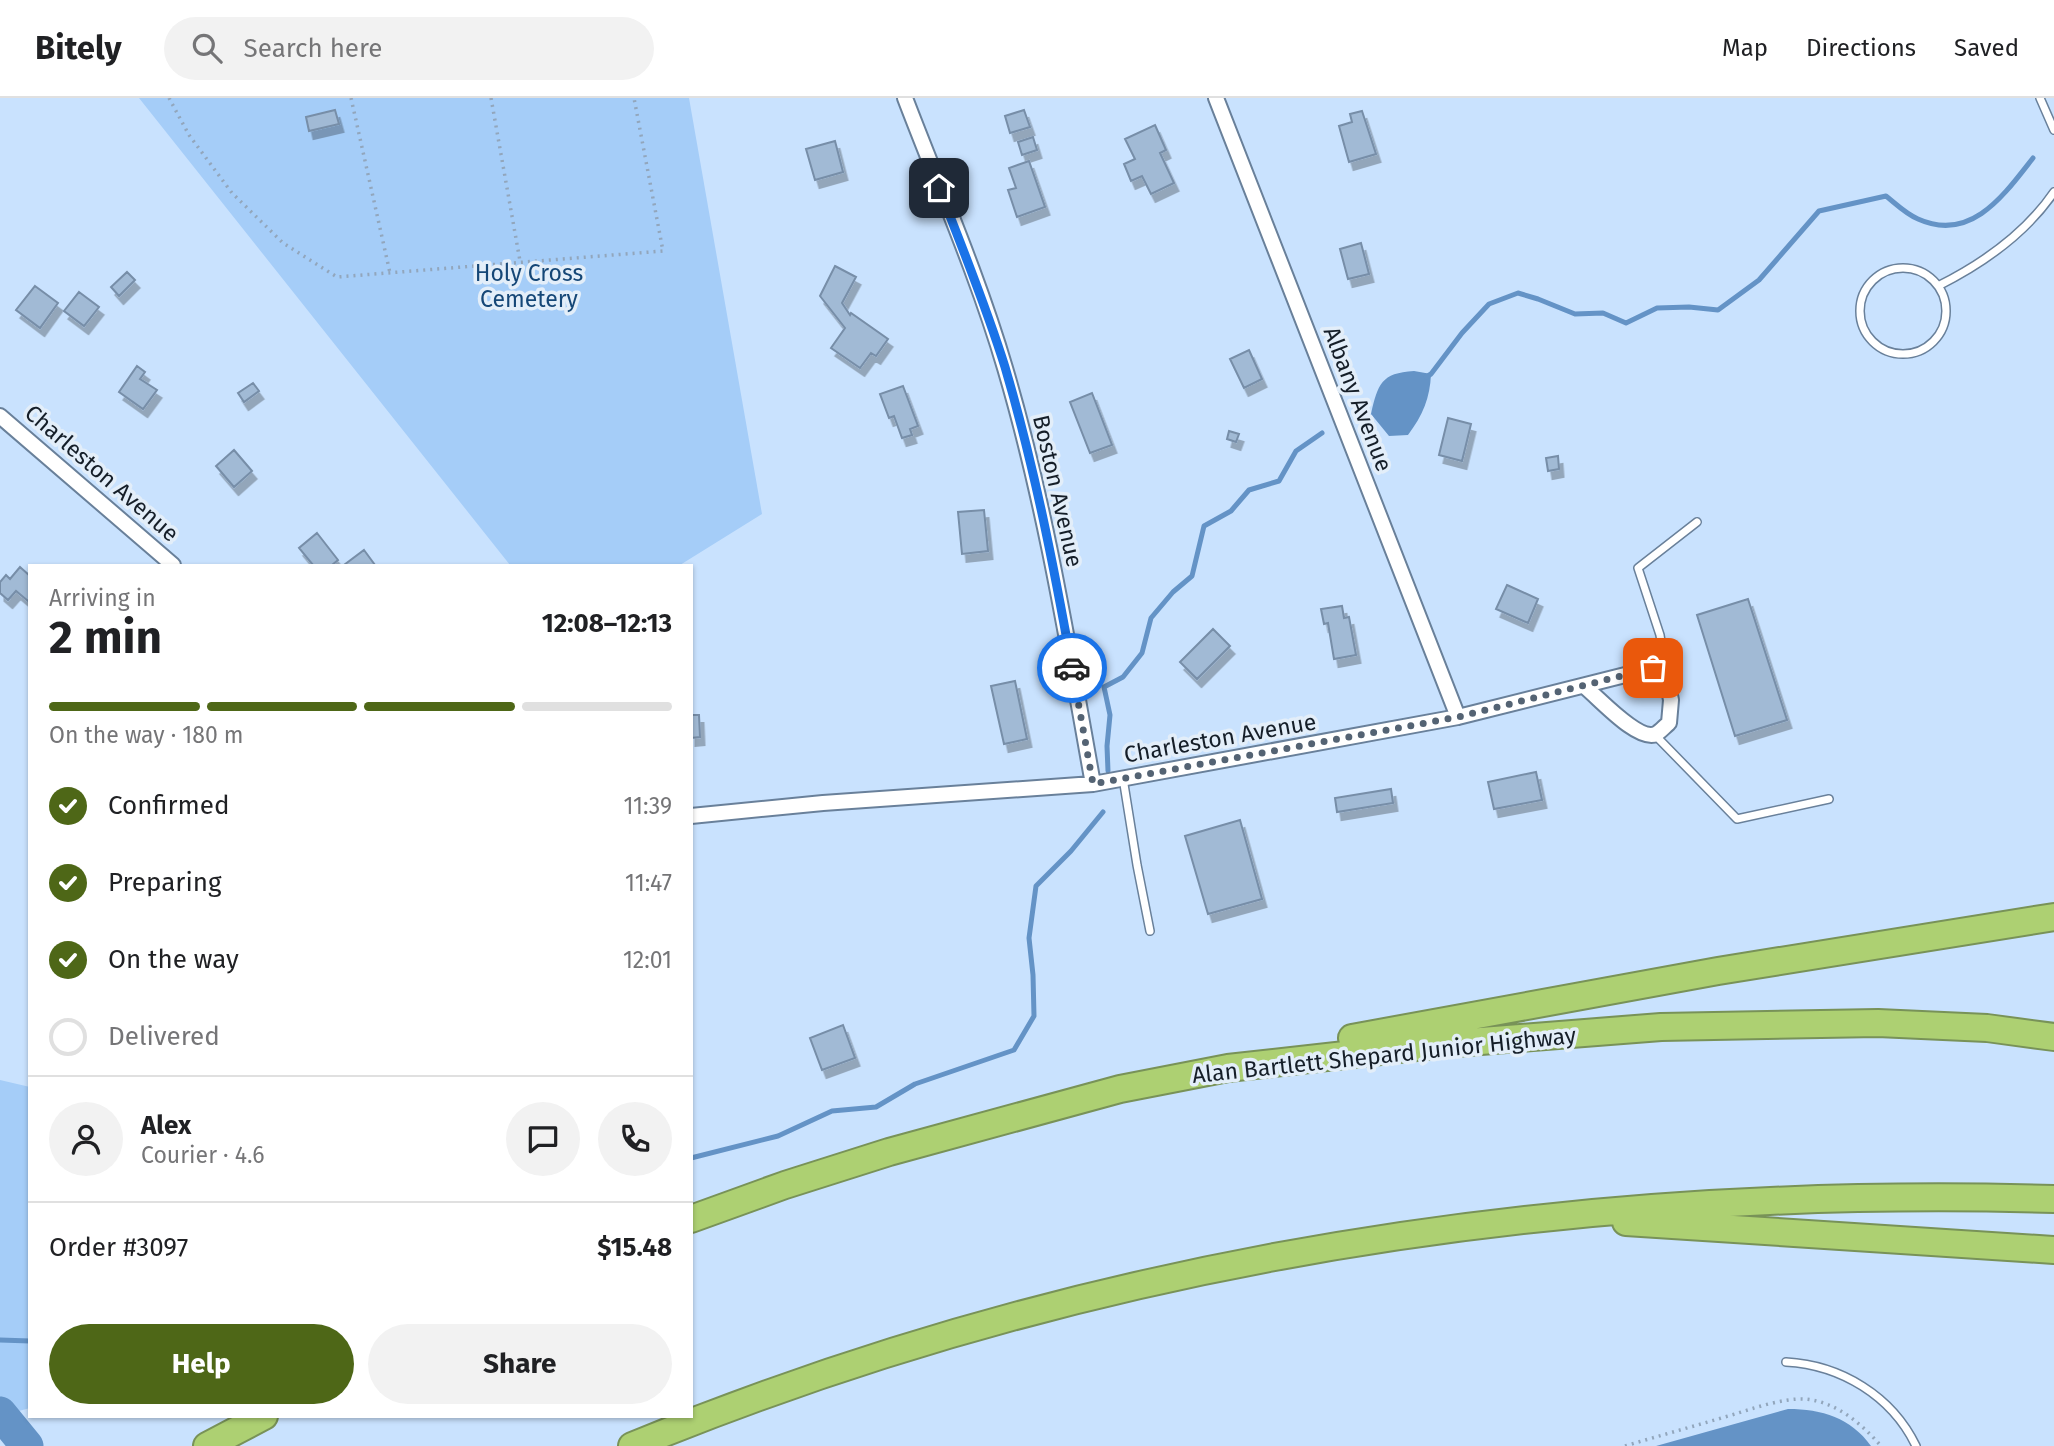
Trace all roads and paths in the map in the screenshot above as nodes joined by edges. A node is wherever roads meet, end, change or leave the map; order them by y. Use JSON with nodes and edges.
{"nodes":[{"id":1,"x":169,"y":98,"type":"edge"},
{"id":2,"x":351,"y":98,"type":"edge"},
{"id":3,"x":491,"y":98,"type":"edge"},
{"id":4,"x":634,"y":98,"type":"edge"},
{"id":5,"x":905,"y":98,"type":"edge"},
{"id":6,"x":1216,"y":98,"type":"edge"},
{"id":7,"x":2040,"y":98,"type":"edge"},
{"id":8,"x":2054,"y":130,"type":"edge"},
{"id":9,"x":2054,"y":192,"type":"edge"},
{"id":10,"x":520,"y":262,"type":"junction"},
{"id":11,"x":390,"y":273,"type":"junction"},
{"id":12,"x":1938,"y":286,"type":"junction"},
{"id":13,"x":0,"y":416,"type":"edge"},
{"id":14,"x":1697,"y":522,"type":"dead end"},
{"id":15,"x":172,"y":564,"type":"edge"},
{"id":16,"x":1666,"y":675,"type":"junction"},
{"id":17,"x":1585,"y":687,"type":"junction"},
{"id":18,"x":1458,"y":717,"type":"junction"},
{"id":19,"x":1655,"y":735,"type":"junction"},
{"id":20,"x":1124,"y":778,"type":"junction"},
{"id":21,"x":1093,"y":784,"type":"junction"},
{"id":22,"x":1829,"y":799,"type":"dead end"},
{"id":23,"x":693,"y":817,"type":"edge"},
{"id":24,"x":2054,"y":917,"type":"edge"},
{"id":25,"x":1150,"y":931,"type":"dead end"},
{"id":26,"x":2054,"y":1037,"type":"edge"},
{"id":27,"x":1228,"y":1068,"type":"junction"},
{"id":28,"x":2054,"y":1199,"type":"edge"},
{"id":29,"x":1541,"y":1216,"type":"junction"},
{"id":30,"x":693,"y":1218,"type":"edge"},
{"id":31,"x":2054,"y":1250,"type":"edge"},
{"id":32,"x":1786,"y":1362,"type":"dead end"},
{"id":33,"x":260,"y":1418,"type":"edge"},
{"id":34,"x":207,"y":1446,"type":"edge"},
{"id":35,"x":632,"y":1446,"type":"edge"},
{"id":36,"x":1625,"y":1446,"type":"edge"},
{"id":37,"x":1881,"y":1446,"type":"edge"},
{"id":38,"x":1916,"y":1446,"type":"edge"}],
"edges":[{"from":1,"to":11,"type":"path"},
{"from":2,"to":11,"type":"path"},
{"from":3,"to":10,"type":"path"},
{"from":4,"to":10,"type":"path"},
{"from":5,"to":21,"type":"street","name":"Boston Avenue"},
{"from":6,"to":18,"type":"street","name":"Albany Avenue"},
{"from":7,"to":8,"type":"lane"},
{"from":9,"to":12,"type":"lane"},
{"from":10,"to":11,"type":"path"},
{"from":12,"to":12,"type":"lane"},
{"from":13,"to":15,"type":"street","name":"Charleston Avenue"},
{"from":14,"to":16,"type":"lane"},
{"from":16,"to":17,"type":"street","name":"Charleston Avenue"},
{"from":16,"to":19,"type":"street"},
{"from":17,"to":18,"type":"street","name":"Charleston Avenue"},
{"from":17,"to":19,"type":"street"},
{"from":18,"to":20,"type":"street","name":"Charleston Avenue"},
{"from":19,"to":22,"type":"lane"},
{"from":20,"to":21,"type":"street","name":"Charleston Avenue"},
{"from":20,"to":25,"type":"lane"},
{"from":21,"to":23,"type":"street","name":"Charleston Avenue"},
{"from":24,"to":27,"type":"highway"},
{"from":26,"to":27,"type":"highway","name":"Alan Bartlett Shepard Junior Highway"},
{"from":27,"to":30,"type":"highway","name":"Alan Bartlett Shepard Junior Highway"},
{"from":28,"to":29,"type":"highway"},
{"from":29,"to":31,"type":"highway"},
{"from":29,"to":35,"type":"highway"},
{"from":32,"to":38,"type":"lane"},
{"from":33,"to":34,"type":"highway"},
{"from":36,"to":37,"type":"path"}]}
